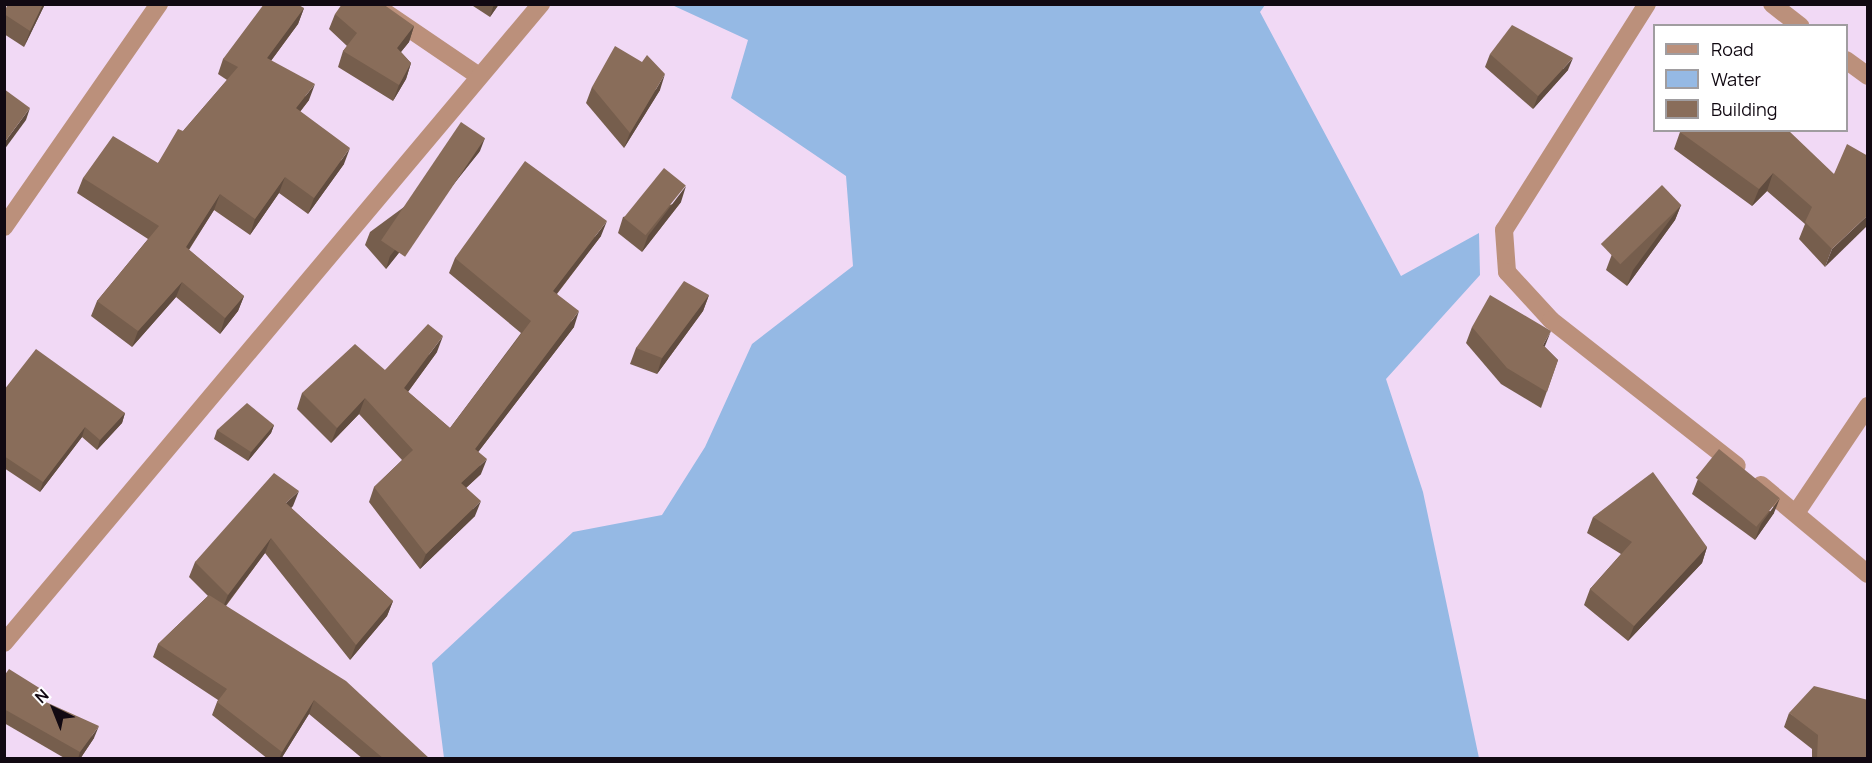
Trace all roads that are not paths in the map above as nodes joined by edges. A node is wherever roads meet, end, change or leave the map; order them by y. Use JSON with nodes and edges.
{"nodes":[{"id":1,"x":159,"y":4,"type":"edge"},
{"id":2,"x":374,"y":4,"type":"edge"},
{"id":3,"x":541,"y":4,"type":"edge"},
{"id":4,"x":1647,"y":4,"type":"edge"},
{"id":5,"x":1772,"y":4,"type":"edge"},
{"id":6,"x":1797,"y":24,"type":"edge"},
{"id":7,"x":1848,"y":61,"type":"edge"},
{"id":8,"x":479,"y":76,"type":"junction"},
{"id":9,"x":1868,"y":76,"type":"edge"},
{"id":10,"x":4,"y":227,"type":"edge"},
{"id":11,"x":1868,"y":406,"type":"edge"},
{"id":12,"x":1796,"y":513,"type":"junction"},
{"id":13,"x":1868,"y":574,"type":"edge"},
{"id":14,"x":4,"y":643,"type":"edge"}],
"edges":[{"from":1,"to":10,"type":"street"},
{"from":2,"to":8,"type":"street"},
{"from":3,"to":8,"type":"street"},
{"from":4,"to":12,"type":"street"},
{"from":5,"to":6,"type":"street"},
{"from":7,"to":9,"type":"street"},
{"from":8,"to":14,"type":"street"},
{"from":11,"to":12,"type":"street"},
{"from":12,"to":13,"type":"street"}]}
